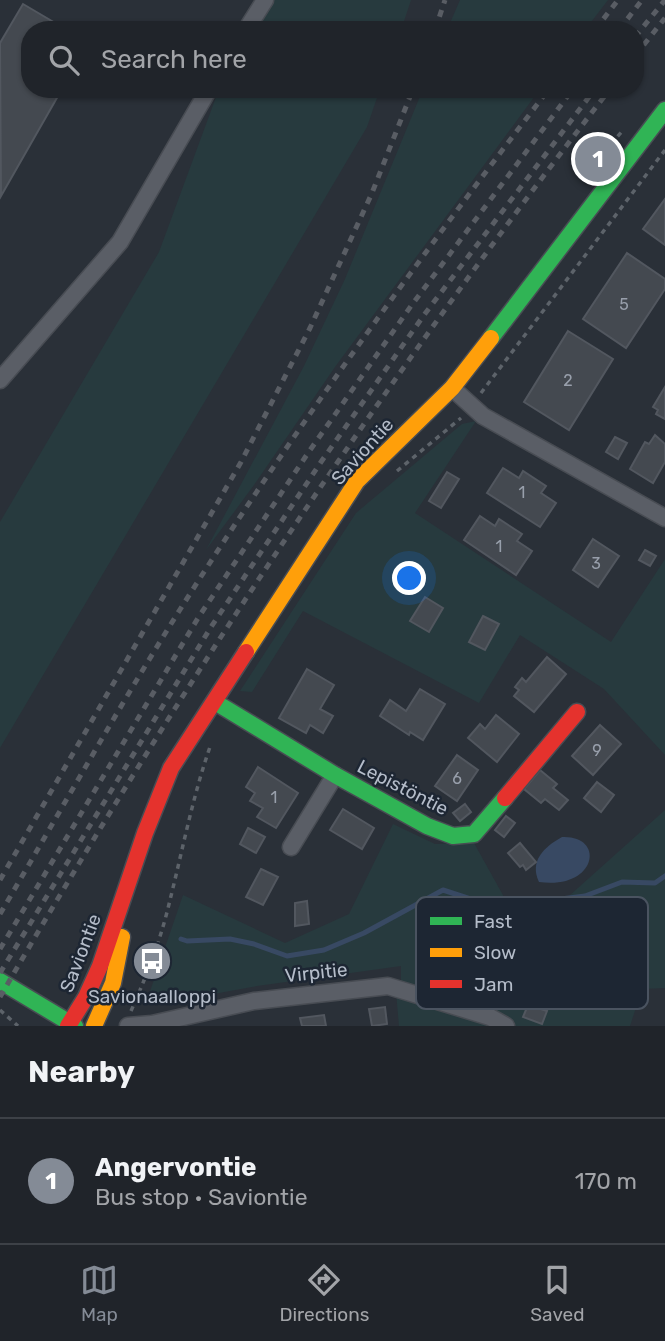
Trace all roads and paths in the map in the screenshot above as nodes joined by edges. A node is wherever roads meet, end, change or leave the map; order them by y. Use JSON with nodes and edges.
{"nodes":[{"id":1,"x":265,"y":0,"type":"edge"},
{"id":2,"x":252,"y":21,"type":"edge"},
{"id":3,"x":204,"y":98,"type":"edge"},
{"id":4,"x":665,"y":110,"type":"edge"},
{"id":5,"x":665,"y":150,"type":"edge"},
{"id":6,"x":0,"y":380,"type":"edge"},
{"id":7,"x":452,"y":388,"type":"junction"},
{"id":8,"x":471,"y":407,"type":"junction"},
{"id":9,"x":393,"y":474,"type":"dead end"},
{"id":10,"x":665,"y":519,"type":"edge"},
{"id":11,"x":215,"y":702,"type":"junction"},
{"id":12,"x":577,"y":712,"type":"dead end"},
{"id":13,"x":213,"y":737,"type":"dead end"},
{"id":14,"x":335,"y":775,"type":"junction"},
{"id":15,"x":291,"y":847,"type":"dead end"},
{"id":16,"x":138,"y":852,"type":"junction"},
{"id":17,"x":0,"y":981,"type":"edge"},
{"id":18,"x":416,"y":995,"type":"edge"},
{"id":19,"x":82,"y":1007,"type":"junction"},
{"id":20,"x":464,"y":1009,"type":"edge"},
{"id":21,"x":0,"y":1010,"type":"edge"},
{"id":22,"x":97,"y":1021,"type":"edge"},
{"id":23,"x":127,"y":1022,"type":"edge"},
{"id":24,"x":71,"y":1025,"type":"edge"},
{"id":25,"x":18,"y":1026,"type":"edge"},
{"id":26,"x":506,"y":1026,"type":"edge"}],
"edges":[{"from":1,"to":2,"type":"street"},
{"from":3,"to":6,"type":"street"},
{"from":4,"to":7,"type":"main road","name":"Saviontie"},
{"from":5,"to":8,"type":"path","name":"Saviontie"},
{"from":7,"to":8,"type":"street"},
{"from":7,"to":11,"type":"main road","name":"Saviontie"},
{"from":8,"to":9,"type":"path","name":"Saviontie"},
{"from":8,"to":10,"type":"street"},
{"from":11,"to":14,"type":"main road","name":"Lepistöntie"},
{"from":11,"to":16,"type":"main road","name":"Saviontie"},
{"from":12,"to":14,"type":"main road","name":"Lepistöntie"},
{"from":13,"to":23,"type":"path"},
{"from":14,"to":15,"type":"street"},
{"from":16,"to":19,"type":"main road","name":"Saviontie"},
{"from":16,"to":22,"type":"main road","name":"Saviontie"},
{"from":17,"to":24,"type":"main road"},
{"from":18,"to":23,"type":"street","name":"Virpitie"},
{"from":19,"to":22,"type":"street"},
{"from":19,"to":24,"type":"main road","name":"Saviontie"},
{"from":20,"to":26,"type":"street","name":"Virpitie"},
{"from":21,"to":25,"type":"path"},
{"from":22,"to":23,"type":"street"}]}
